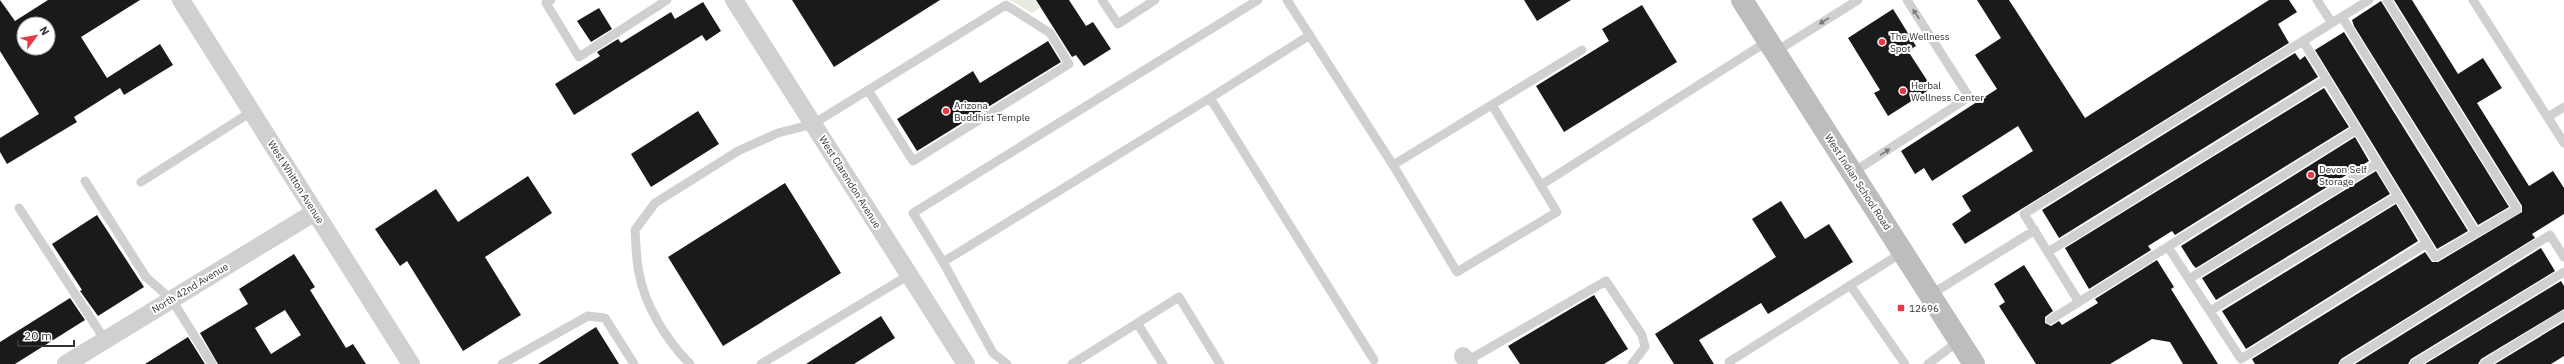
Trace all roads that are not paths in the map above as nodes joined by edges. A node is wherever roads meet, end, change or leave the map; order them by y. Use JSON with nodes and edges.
{"nodes":[{"id":1,"x":182,"y":0,"type":"edge"},
{"id":2,"x":551,"y":0,"type":"edge"},
{"id":3,"x":667,"y":0,"type":"edge"},
{"id":4,"x":734,"y":0,"type":"edge"},
{"id":5,"x":1102,"y":0,"type":"edge"},
{"id":6,"x":1155,"y":0,"type":"edge"},
{"id":7,"x":1258,"y":0,"type":"edge"},
{"id":8,"x":1287,"y":0,"type":"edge"},
{"id":9,"x":1742,"y":0,"type":"edge"},
{"id":10,"x":1858,"y":0,"type":"edge"},
{"id":11,"x":1907,"y":0,"type":"edge"},
{"id":12,"x":2317,"y":0,"type":"edge"},
{"id":13,"x":2369,"y":0,"type":"edge"},
{"id":14,"x":2387,"y":0,"type":"edge"},
{"id":15,"x":2473,"y":0,"type":"edge"},
{"id":16,"x":2342,"y":17,"type":"junction"},
{"id":17,"x":2332,"y":23,"type":"junction"},
{"id":18,"x":1310,"y":36,"type":"junction"},
{"id":19,"x":2303,"y":41,"type":"junction"},
{"id":20,"x":1771,"y":46,"type":"junction"},
{"id":21,"x":1582,"y":50,"type":"dead end"},
{"id":22,"x":2327,"y":80,"type":"junction"},
{"id":23,"x":868,"y":90,"type":"junction"},
{"id":24,"x":1210,"y":98,"type":"junction"},
{"id":25,"x":1492,"y":105,"type":"junction"},
{"id":26,"x":2564,"y":107,"type":"edge"},
{"id":27,"x":251,"y":112,"type":"junction"},
{"id":28,"x":2548,"y":117,"type":"junction"},
{"id":29,"x":813,"y":124,"type":"junction"},
{"id":30,"x":2357,"y":129,"type":"junction"},
{"id":31,"x":2564,"y":143,"type":"edge"},
{"id":32,"x":2378,"y":163,"type":"junction"},
{"id":33,"x":1393,"y":165,"type":"junction"},
{"id":34,"x":1852,"y":173,"type":"junction"},
{"id":35,"x":85,"y":181,"type":"dead end"},
{"id":36,"x":141,"y":182,"type":"dead end"},
{"id":37,"x":1541,"y":185,"type":"junction"},
{"id":38,"x":2398,"y":196,"type":"junction"},
{"id":39,"x":19,"y":208,"type":"dead end"},
{"id":40,"x":315,"y":212,"type":"junction"},
{"id":41,"x":2034,"y":230,"type":"junction"},
{"id":42,"x":2476,"y":233,"type":"junction"},
{"id":43,"x":2427,"y":243,"type":"junction"},
{"id":44,"x":2168,"y":247,"type":"junction"},
{"id":45,"x":1902,"y":252,"type":"junction"},
{"id":46,"x":2048,"y":252,"type":"junction"},
{"id":47,"x":2564,"y":257,"type":"edge"},
{"id":48,"x":943,"y":262,"type":"junction"},
{"id":49,"x":2564,"y":272,"type":"edge"},
{"id":50,"x":909,"y":275,"type":"junction"},
{"id":51,"x":2189,"y":279,"type":"junction"},
{"id":52,"x":1850,"y":285,"type":"junction"},
{"id":53,"x":1930,"y":295,"type":"junction"},
{"id":54,"x":172,"y":300,"type":"junction"},
{"id":55,"x":2079,"y":302,"type":"junction"},
{"id":56,"x":2210,"y":311,"type":"junction"},
{"id":57,"x":2564,"y":315,"type":"edge"},
{"id":58,"x":2050,"y":320,"type":"dead end"},
{"id":59,"x":1137,"y":323,"type":"junction"},
{"id":60,"x":105,"y":340,"type":"junction"},
{"id":61,"x":1959,"y":341,"type":"junction"},
{"id":62,"x":1374,"y":360,"type":"dead end"},
{"id":63,"x":1466,"y":360,"type":"edge"},
{"id":64,"x":1082,"y":361,"type":"edge"},
{"id":65,"x":1729,"y":362,"type":"dead end"},
{"id":66,"x":66,"y":364,"type":"edge"},
{"id":67,"x":212,"y":364,"type":"edge"},
{"id":68,"x":411,"y":364,"type":"edge"},
{"id":69,"x":502,"y":364,"type":"edge"},
{"id":70,"x":634,"y":364,"type":"edge"},
{"id":71,"x":690,"y":364,"type":"edge"},
{"id":72,"x":761,"y":364,"type":"edge"},
{"id":73,"x":966,"y":364,"type":"edge"},
{"id":74,"x":1007,"y":364,"type":"edge"},
{"id":75,"x":1072,"y":364,"type":"edge"},
{"id":76,"x":1162,"y":364,"type":"edge"},
{"id":77,"x":1220,"y":364,"type":"edge"},
{"id":78,"x":1632,"y":364,"type":"edge"},
{"id":79,"x":1905,"y":364,"type":"edge"},
{"id":80,"x":1928,"y":364,"type":"edge"},
{"id":81,"x":1974,"y":364,"type":"edge"},
{"id":82,"x":2344,"y":364,"type":"edge"},
{"id":83,"x":2414,"y":364,"type":"edge"},
{"id":84,"x":2484,"y":364,"type":"edge"}],
"edges":[{"from":1,"to":27,"type":"street","name":"West Whitton Avenue"},
{"from":2,"to":3,"type":"lane"},
{"from":4,"to":29,"type":"street","name":"West Clarendon Avenue"},
{"from":5,"to":6,"type":"lane"},
{"from":7,"to":48,"type":"lane"},
{"from":8,"to":18,"type":"lane"},
{"from":9,"to":20,"type":"main road","name":"West Indian School Road"},
{"from":10,"to":20,"type":"lane","one_way":true},
{"from":34,"to":11,"type":"lane","one_way":true},
{"from":12,"to":17,"type":"lane"},
{"from":13,"to":16,"type":"lane"},
{"from":14,"to":42,"type":"lane"},
{"from":15,"to":28,"type":"lane"},
{"from":16,"to":17,"type":"lane"},
{"from":16,"to":42,"type":"lane"},
{"from":17,"to":19,"type":"lane"},
{"from":18,"to":24,"type":"lane"},
{"from":18,"to":33,"type":"lane"},
{"from":19,"to":22,"type":"lane"},
{"from":19,"to":41,"type":"lane"},
{"from":20,"to":34,"type":"main road","name":"West Indian School Road"},
{"from":20,"to":37,"type":"lane"},
{"from":21,"to":25,"type":"lane"},
{"from":22,"to":30,"type":"lane"},
{"from":22,"to":46,"type":"lane"},
{"from":23,"to":23,"type":"lane"},
{"from":23,"to":29,"type":"lane"},
{"from":24,"to":48,"type":"lane"},
{"from":24,"to":62,"type":"lane"},
{"from":25,"to":33,"type":"lane"},
{"from":25,"to":37,"type":"lane"},
{"from":26,"to":28,"type":"lane"},
{"from":27,"to":36,"type":"lane"},
{"from":27,"to":40,"type":"street","name":"West Whitton Avenue"},
{"from":28,"to":31,"type":"lane"},
{"from":29,"to":50,"type":"street","name":"West Clarendon Avenue"},
{"from":29,"to":71,"type":"lane"},
{"from":30,"to":32,"type":"lane"},
{"from":30,"to":44,"type":"lane"},
{"from":32,"to":38,"type":"lane"},
{"from":32,"to":51,"type":"lane"},
{"from":33,"to":37,"type":"lane"},
{"from":34,"to":45,"type":"main road","name":"West Indian School Road"},
{"from":35,"to":54,"type":"lane"},
{"from":38,"to":43,"type":"lane"},
{"from":38,"to":56,"type":"lane"},
{"from":39,"to":60,"type":"lane"},
{"from":40,"to":54,"type":"street","name":"North 42nd Avenue"},
{"from":40,"to":68,"type":"street","name":"West Whitton Avenue"},
{"from":41,"to":46,"type":"lane"},
{"from":41,"to":53,"type":"lane"},
{"from":42,"to":43,"type":"lane"},
{"from":43,"to":56,"type":"lane"},
{"from":44,"to":51,"type":"lane"},
{"from":44,"to":55,"type":"lane"},
{"from":45,"to":52,"type":"lane"},
{"from":45,"to":53,"type":"main road","name":"West Indian School Road"},
{"from":46,"to":55,"type":"lane"},
{"from":47,"to":82,"type":"lane"},
{"from":48,"to":74,"type":"lane"},
{"from":49,"to":83,"type":"lane"},
{"from":50,"to":72,"type":"lane"},
{"from":50,"to":73,"type":"street","name":"West Clarendon Avenue"},
{"from":51,"to":56,"type":"lane"},
{"from":52,"to":65,"type":"lane"},
{"from":52,"to":79,"type":"lane"},
{"from":53,"to":61,"type":"main road","name":"West Indian School Road"},
{"from":54,"to":60,"type":"street","name":"North 42nd Avenue"},
{"from":54,"to":67,"type":"lane"},
{"from":55,"to":58,"type":"lane"},
{"from":57,"to":84,"type":"lane"},
{"from":59,"to":64,"type":"lane"},
{"from":59,"to":76,"type":"lane"},
{"from":59,"to":77,"type":"lane"},
{"from":60,"to":66,"type":"street","name":"North 42nd Avenue"},
{"from":61,"to":80,"type":"lane"},
{"from":61,"to":81,"type":"main road","name":"West Indian School Road"},
{"from":63,"to":78,"type":"lane"},
{"from":64,"to":75,"type":"lane"},
{"from":69,"to":70,"type":"lane"}]}
